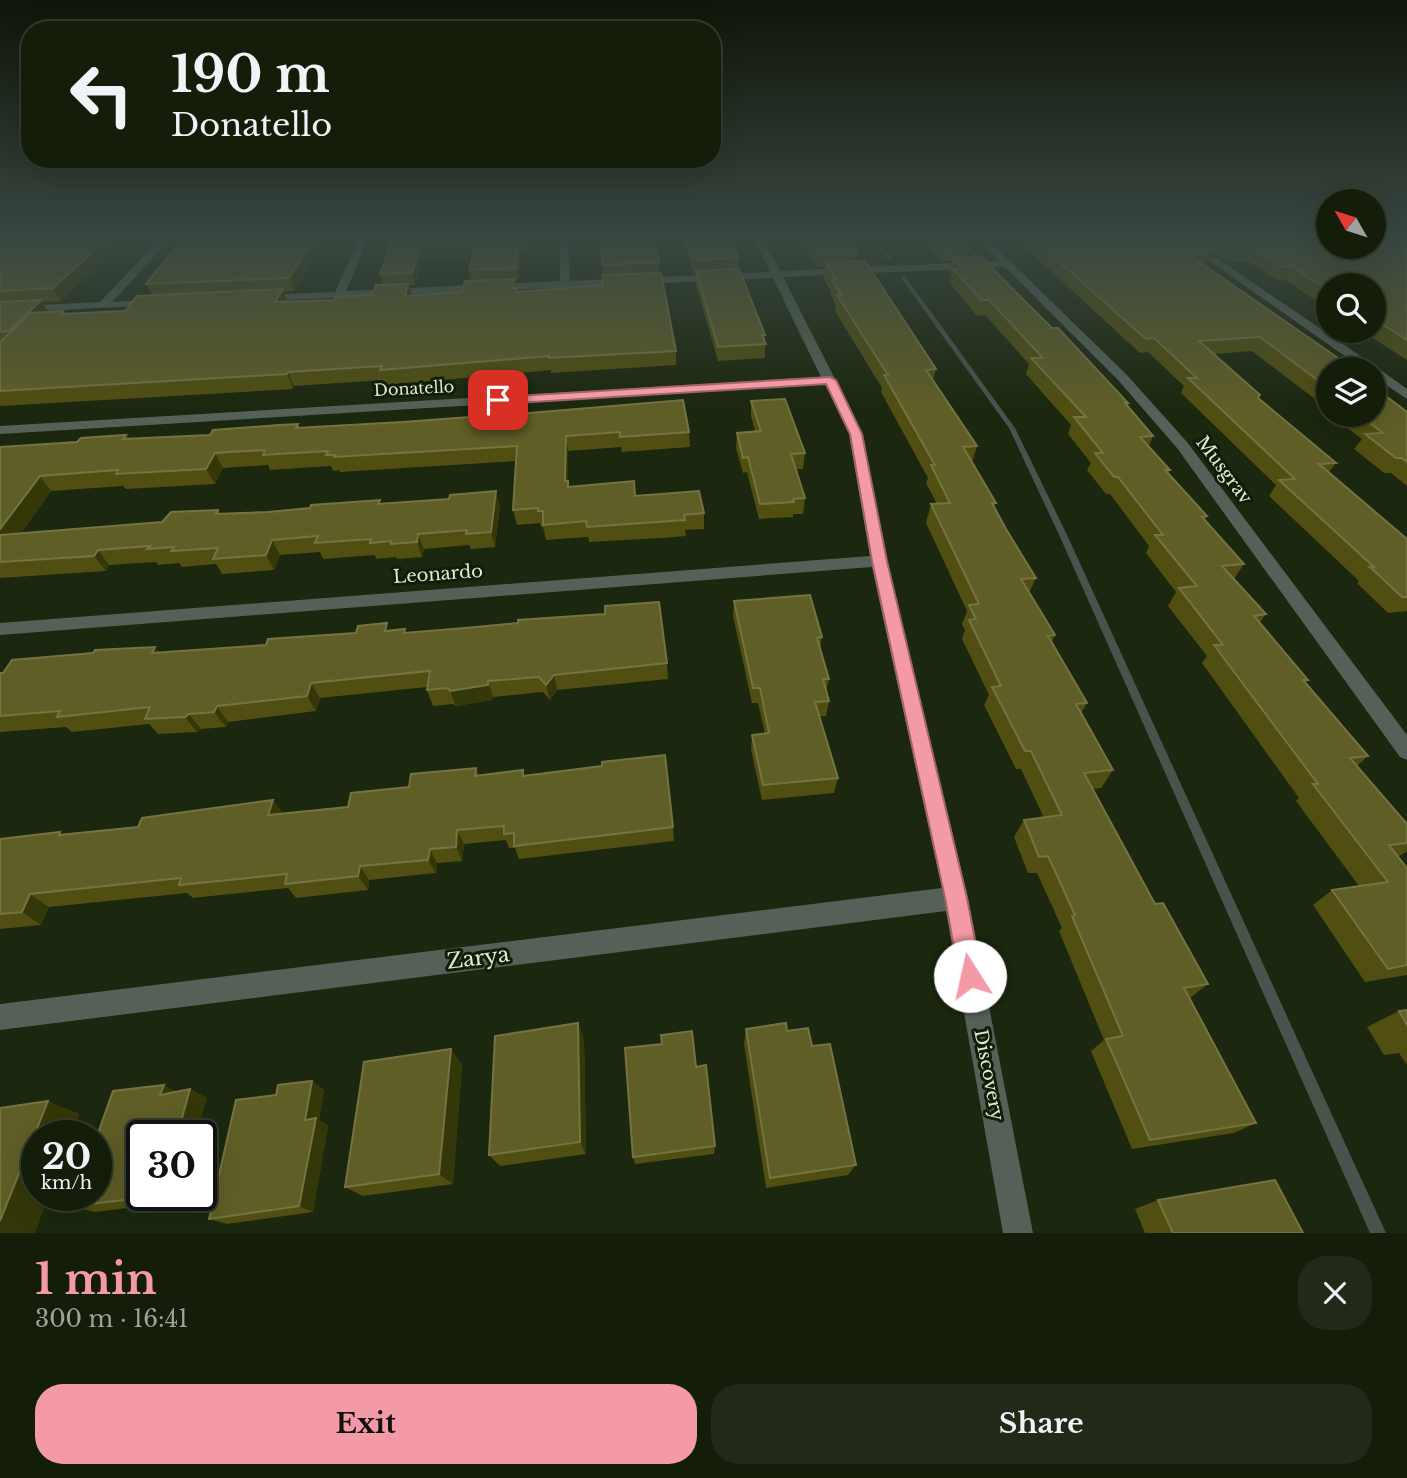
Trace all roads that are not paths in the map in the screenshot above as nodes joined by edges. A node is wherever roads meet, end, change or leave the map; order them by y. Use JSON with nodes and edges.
{"nodes":[{"id":1,"x":113,"y":295,"type":"edge"},
{"id":2,"x":328,"y":295,"type":"edge"},
{"id":3,"x":786,"y":295,"type":"edge"},
{"id":4,"x":1037,"y":295,"type":"edge"},
{"id":5,"x":1263,"y":295,"type":"edge"},
{"id":6,"x":256,"y":298,"type":"edge"},
{"id":7,"x":172,"y":302,"type":"edge"},
{"id":8,"x":102,"y":306,"type":"junction"},
{"id":9,"x":0,"y":310,"type":"edge"},
{"id":10,"x":1353,"y":357,"type":"edge"},
{"id":11,"x":830,"y":380,"type":"junction"},
{"id":12,"x":1386,"y":380,"type":"edge"},
{"id":13,"x":1407,"y":395,"type":"edge"},
{"id":14,"x":0,"y":430,"type":"edge"},
{"id":15,"x":879,"y":561,"type":"junction"},
{"id":16,"x":0,"y":629,"type":"edge"},
{"id":17,"x":1407,"y":751,"type":"edge"},
{"id":18,"x":956,"y":898,"type":"junction"},
{"id":19,"x":0,"y":1017,"type":"edge"},
{"id":20,"x":1018,"y":1233,"type":"edge"}],
"edges":[{"from":1,"to":8,"type":"street"},
{"from":2,"to":6,"type":"street"},
{"from":3,"to":11,"type":"street","name":"Discovery"},
{"from":4,"to":17,"type":"street","name":"Musgrav"},
{"from":5,"to":10,"type":"street"},
{"from":7,"to":8,"type":"street"},
{"from":8,"to":9,"type":"street"},
{"from":11,"to":14,"type":"street","name":"Donatello"},
{"from":11,"to":15,"type":"street","name":"Discovery"},
{"from":12,"to":13,"type":"street"},
{"from":15,"to":16,"type":"street","name":"Leonardo"},
{"from":15,"to":18,"type":"street","name":"Discovery"},
{"from":18,"to":19,"type":"street","name":"Zarya"},
{"from":18,"to":20,"type":"street","name":"Discovery"}]}
